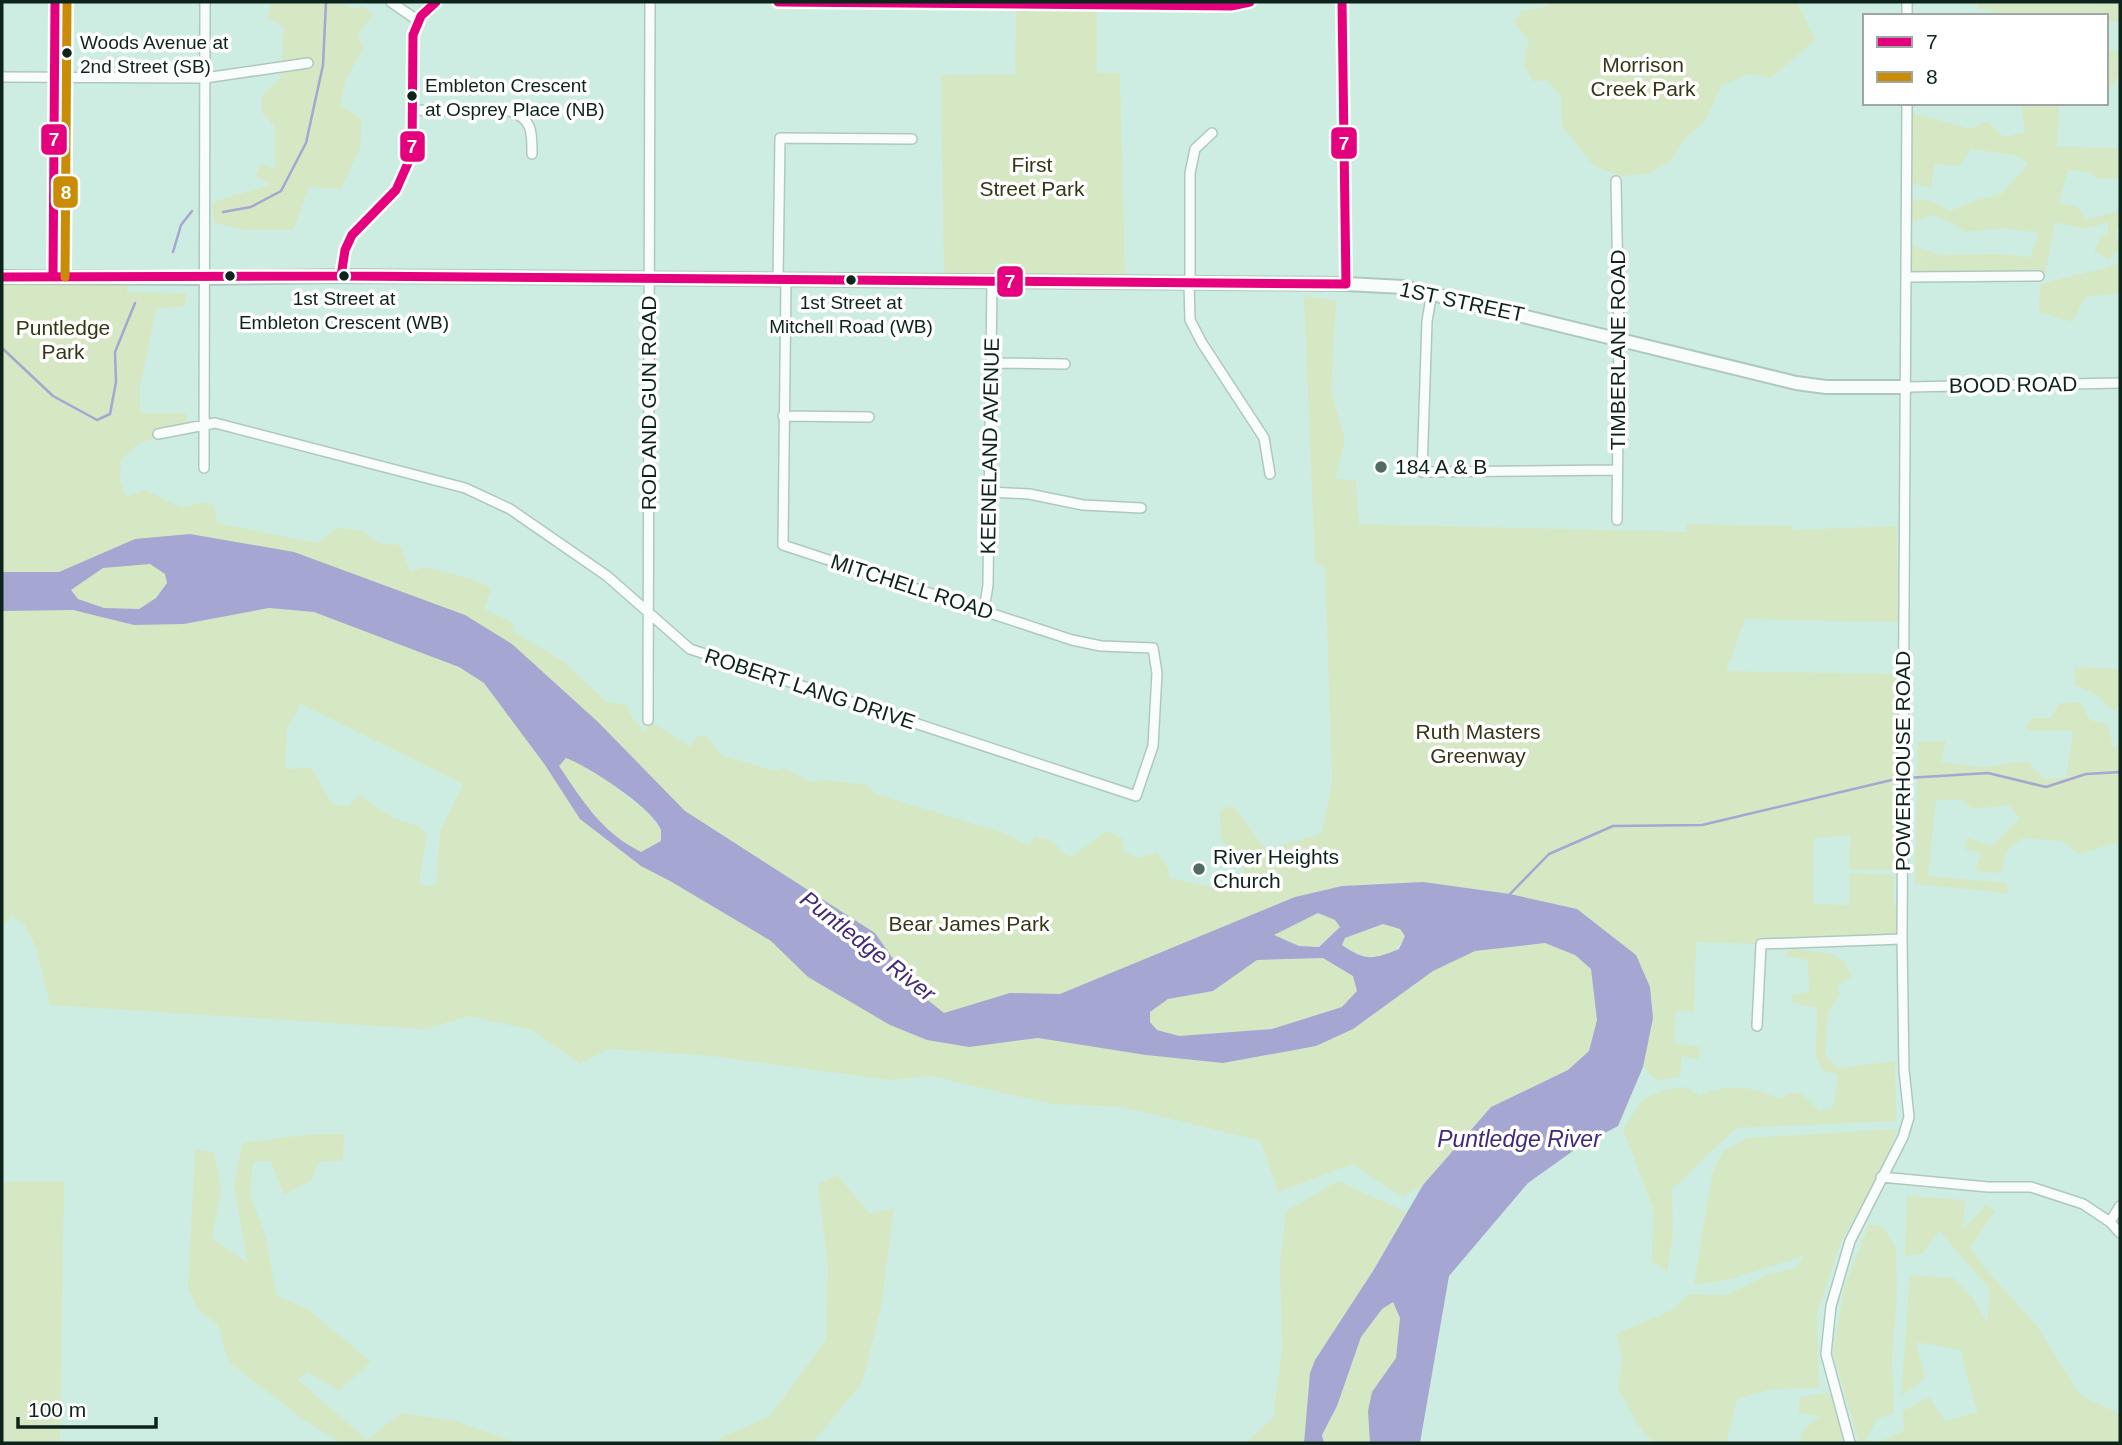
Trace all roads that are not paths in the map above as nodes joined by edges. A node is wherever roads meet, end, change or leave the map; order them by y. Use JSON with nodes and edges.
{"nodes":[{"id":1,"x":55,"y":2,"type":"edge"},
{"id":2,"x":205,"y":2,"type":"edge"},
{"id":3,"x":391,"y":2,"type":"edge"},
{"id":4,"x":436,"y":2,"type":"edge"},
{"id":5,"x":650,"y":2,"type":"edge"},
{"id":6,"x":778,"y":2,"type":"edge"},
{"id":7,"x":1250,"y":2,"type":"edge"},
{"id":8,"x":1342,"y":2,"type":"edge"},
{"id":9,"x":417,"y":20,"type":"junction"},
{"id":10,"x":308,"y":63,"type":"dead end"},
{"id":11,"x":2,"y":77,"type":"edge"},
{"id":12,"x":54,"y":77,"type":"junction"},
{"id":13,"x":205,"y":78,"type":"junction"},
{"id":14,"x":1907,"y":105,"type":"edge"},
{"id":15,"x":412,"y":110,"type":"junction"},
{"id":16,"x":1212,"y":133,"type":"dead end"},
{"id":17,"x":912,"y":139,"type":"dead end"},
{"id":18,"x":532,"y":154,"type":"dead end"},
{"id":19,"x":1616,"y":181,"type":"dead end"},
{"id":20,"x":341,"y":276,"type":"junction"},
{"id":21,"x":2039,"y":276,"type":"dead end"},
{"id":22,"x":2,"y":277,"type":"edge"},
{"id":23,"x":53,"y":277,"type":"junction"},
{"id":24,"x":1906,"y":277,"type":"junction"},
{"id":25,"x":205,"y":278,"type":"junction"},
{"id":26,"x":649,"y":278,"type":"junction"},
{"id":27,"x":782,"y":279,"type":"junction"},
{"id":28,"x":992,"y":281,"type":"junction"},
{"id":29,"x":1190,"y":283,"type":"junction"},
{"id":30,"x":1346,"y":284,"type":"junction"},
{"id":31,"x":1432,"y":292,"type":"junction"},
{"id":32,"x":1619,"y":338,"type":"junction"},
{"id":33,"x":990,"y":363,"type":"junction"},
{"id":34,"x":1065,"y":364,"type":"dead end"},
{"id":35,"x":2120,"y":383,"type":"edge"},
{"id":36,"x":1907,"y":387,"type":"junction"},
{"id":37,"x":783,"y":416,"type":"junction"},
{"id":38,"x":869,"y":417,"type":"dead end"},
{"id":39,"x":203,"y":426,"type":"junction"},
{"id":40,"x":158,"y":434,"type":"dead end"},
{"id":41,"x":204,"y":468,"type":"dead end"},
{"id":42,"x":1617,"y":470,"type":"junction"},
{"id":43,"x":1270,"y":474,"type":"dead end"},
{"id":44,"x":990,"y":492,"type":"junction"},
{"id":45,"x":1141,"y":508,"type":"dead end"},
{"id":46,"x":1617,"y":520,"type":"dead end"},
{"id":47,"x":648,"y":610,"type":"junction"},
{"id":48,"x":984,"y":610,"type":"junction"},
{"id":49,"x":648,"y":720,"type":"dead end"},
{"id":50,"x":1136,"y":796,"type":"joint"},
{"id":51,"x":1902,"y":939,"type":"junction"},
{"id":52,"x":1756,"y":1026,"type":"dead end"},
{"id":53,"x":1881,"y":1177,"type":"junction"},
{"id":54,"x":2120,"y":1206,"type":"edge"},
{"id":55,"x":2110,"y":1222,"type":"junction"},
{"id":56,"x":2120,"y":1233,"type":"edge"},
{"id":57,"x":1850,"y":1443,"type":"edge"}],
"edges":[{"from":1,"to":12,"type":"street"},
{"from":2,"to":13,"type":"street"},
{"from":3,"to":9,"type":"street"},
{"from":4,"to":9,"type":"street"},
{"from":5,"to":26,"type":"street","name":"ROD AND GUN ROAD"},
{"from":6,"to":7,"type":"street"},
{"from":8,"to":30,"type":"street"},
{"from":9,"to":15,"type":"street"},
{"from":10,"to":13,"type":"street"},
{"from":11,"to":12,"type":"street"},
{"from":12,"to":13,"type":"street"},
{"from":12,"to":23,"type":"street"},
{"from":13,"to":25,"type":"street"},
{"from":14,"to":24,"type":"street","name":"POWERHOUSE ROAD"},
{"from":15,"to":18,"type":"street"},
{"from":15,"to":20,"type":"street"},
{"from":16,"to":29,"type":"street"},
{"from":17,"to":27,"type":"street","name":"MITCHELL ROAD"},
{"from":19,"to":32,"type":"street","name":"TIMBERLANE ROAD"},
{"from":20,"to":25,"type":"street","name":"1ST STREET"},
{"from":20,"to":26,"type":"street","name":"1ST STREET"},
{"from":21,"to":24,"type":"street"},
{"from":22,"to":23,"type":"street","name":"1ST STREET"},
{"from":23,"to":25,"type":"street","name":"1ST STREET"},
{"from":24,"to":36,"type":"street","name":"POWERHOUSE ROAD"},
{"from":25,"to":39,"type":"street"},
{"from":26,"to":27,"type":"street","name":"1ST STREET"},
{"from":26,"to":47,"type":"street","name":"ROD AND GUN ROAD"},
{"from":27,"to":28,"type":"street","name":"1ST STREET"},
{"from":27,"to":37,"type":"street","name":"MITCHELL ROAD"},
{"from":28,"to":29,"type":"street","name":"1ST STREET"},
{"from":28,"to":33,"type":"street","name":"KEENELAND AVENUE"},
{"from":29,"to":30,"type":"street","name":"1ST STREET"},
{"from":29,"to":43,"type":"street"},
{"from":30,"to":31,"type":"street","name":"1ST STREET"},
{"from":31,"to":32,"type":"street","name":"1ST STREET"},
{"from":31,"to":42,"type":"street"},
{"from":32,"to":36,"type":"street","name":"1ST STREET"},
{"from":32,"to":42,"type":"street","name":"TIMBERLANE ROAD"},
{"from":33,"to":34,"type":"street"},
{"from":33,"to":44,"type":"street","name":"KEENELAND AVENUE"},
{"from":35,"to":36,"type":"street","name":"BOOD ROAD"},
{"from":36,"to":51,"type":"street","name":"POWERHOUSE ROAD"},
{"from":37,"to":38,"type":"street"},
{"from":37,"to":48,"type":"street","name":"MITCHELL ROAD"},
{"from":39,"to":40,"type":"street","name":"ROBERT LANG DRIVE"},
{"from":39,"to":41,"type":"street"},
{"from":39,"to":47,"type":"street","name":"ROBERT LANG DRIVE"},
{"from":42,"to":46,"type":"street","name":"TIMBERLANE ROAD"},
{"from":44,"to":45,"type":"street"},
{"from":44,"to":48,"type":"street","name":"KEENELAND AVENUE"},
{"from":47,"to":49,"type":"street","name":"ROD AND GUN ROAD"},
{"from":47,"to":50,"type":"street","name":"ROBERT LANG DRIVE"},
{"from":48,"to":50,"type":"street","name":"MITCHELL ROAD"},
{"from":51,"to":52,"type":"street"},
{"from":51,"to":53,"type":"street","name":"POWERHOUSE ROAD"},
{"from":53,"to":55,"type":"street"},
{"from":53,"to":57,"type":"street","name":"POWERHOUSE ROAD"},
{"from":54,"to":55,"type":"street"},
{"from":55,"to":56,"type":"street"}]}
